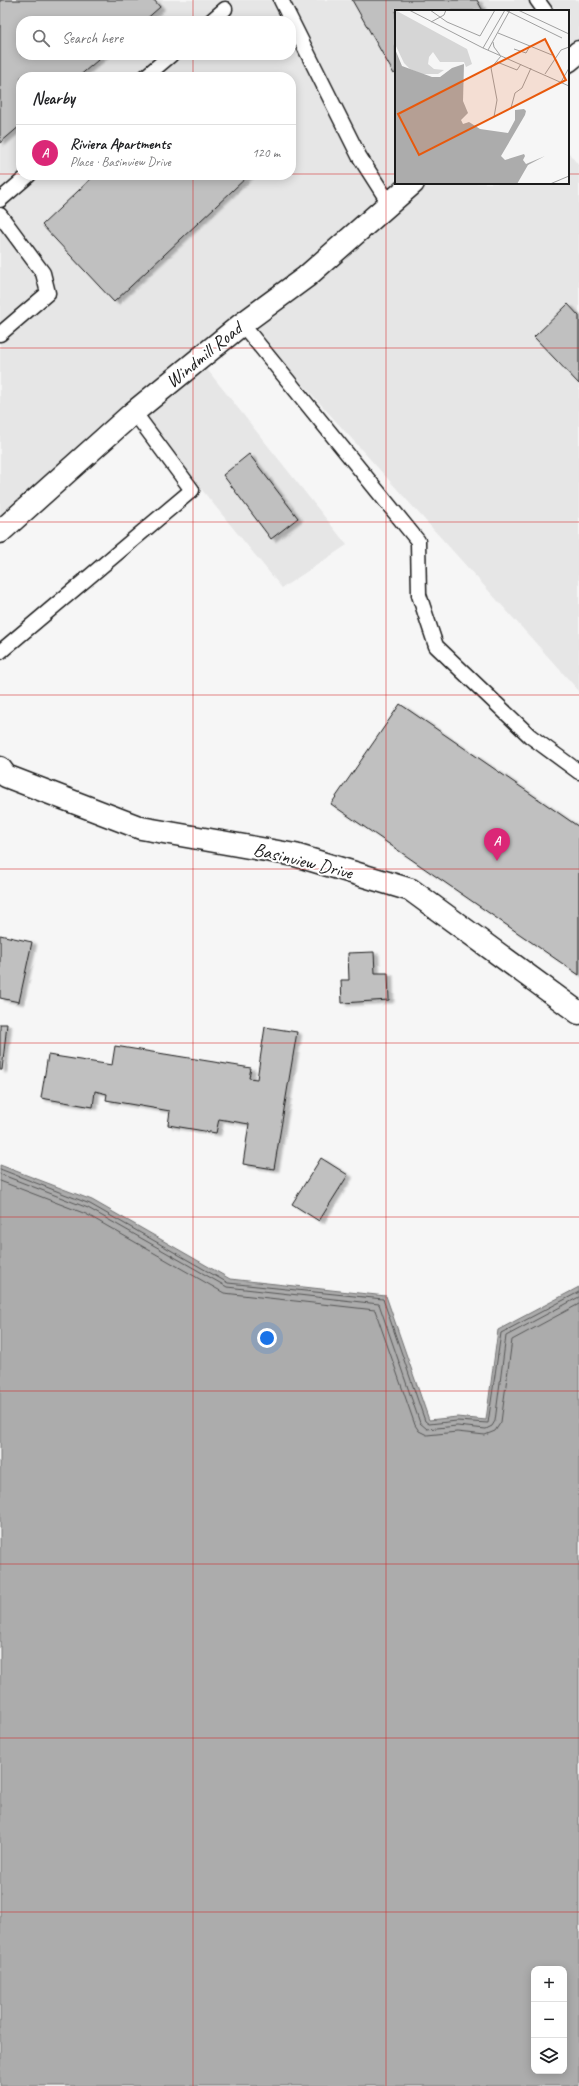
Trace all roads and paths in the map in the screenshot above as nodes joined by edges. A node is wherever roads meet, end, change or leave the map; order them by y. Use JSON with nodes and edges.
{"nodes":[{"id":1,"x":281,"y":0,"type":"edge"},
{"id":2,"x":538,"y":0,"type":"edge"},
{"id":3,"x":225,"y":9,"type":"dead end"},
{"id":4,"x":544,"y":10,"type":"edge"},
{"id":5,"x":217,"y":16,"type":"edge"},
{"id":6,"x":289,"y":16,"type":"edge"},
{"id":7,"x":296,"y":30,"type":"edge"},
{"id":8,"x":165,"y":60,"type":"edge"},
{"id":9,"x":151,"y":72,"type":"edge"},
{"id":10,"x":23,"y":180,"type":"edge"},
{"id":11,"x":412,"y":184,"type":"edge"},
{"id":12,"x":0,"y":200,"type":"edge"},
{"id":13,"x":389,"y":203,"type":"junction"},
{"id":14,"x":0,"y":215,"type":"edge"},
{"id":15,"x":242,"y":324,"type":"junction"},
{"id":16,"x":0,"y":334,"type":"edge"},
{"id":17,"x":134,"y":412,"type":"junction"},
{"id":18,"x":0,"y":532,"type":"edge"},
{"id":19,"x":0,"y":652,"type":"edge"},
{"id":20,"x":0,"y":768,"type":"edge"},
{"id":21,"x":579,"y":772,"type":"edge"},
{"id":22,"x":579,"y":1013,"type":"edge"}],
"edges":[{"from":1,"to":6,"type":"lane"},
{"from":2,"to":4,"type":"lane"},
{"from":3,"to":5,"type":"lane"},
{"from":7,"to":13,"type":"lane"},
{"from":8,"to":9,"type":"lane"},
{"from":10,"to":12,"type":"lane"},
{"from":11,"to":13,"type":"street","name":"Windmill Road"},
{"from":13,"to":15,"type":"street","name":"Windmill Road"},
{"from":14,"to":16,"type":"lane"},
{"from":15,"to":17,"type":"street","name":"Windmill Road"},
{"from":15,"to":21,"type":"lane"},
{"from":17,"to":18,"type":"street","name":"Windmill Road"},
{"from":17,"to":19,"type":"lane"},
{"from":20,"to":22,"type":"street","name":"Basinview Drive"}]}
